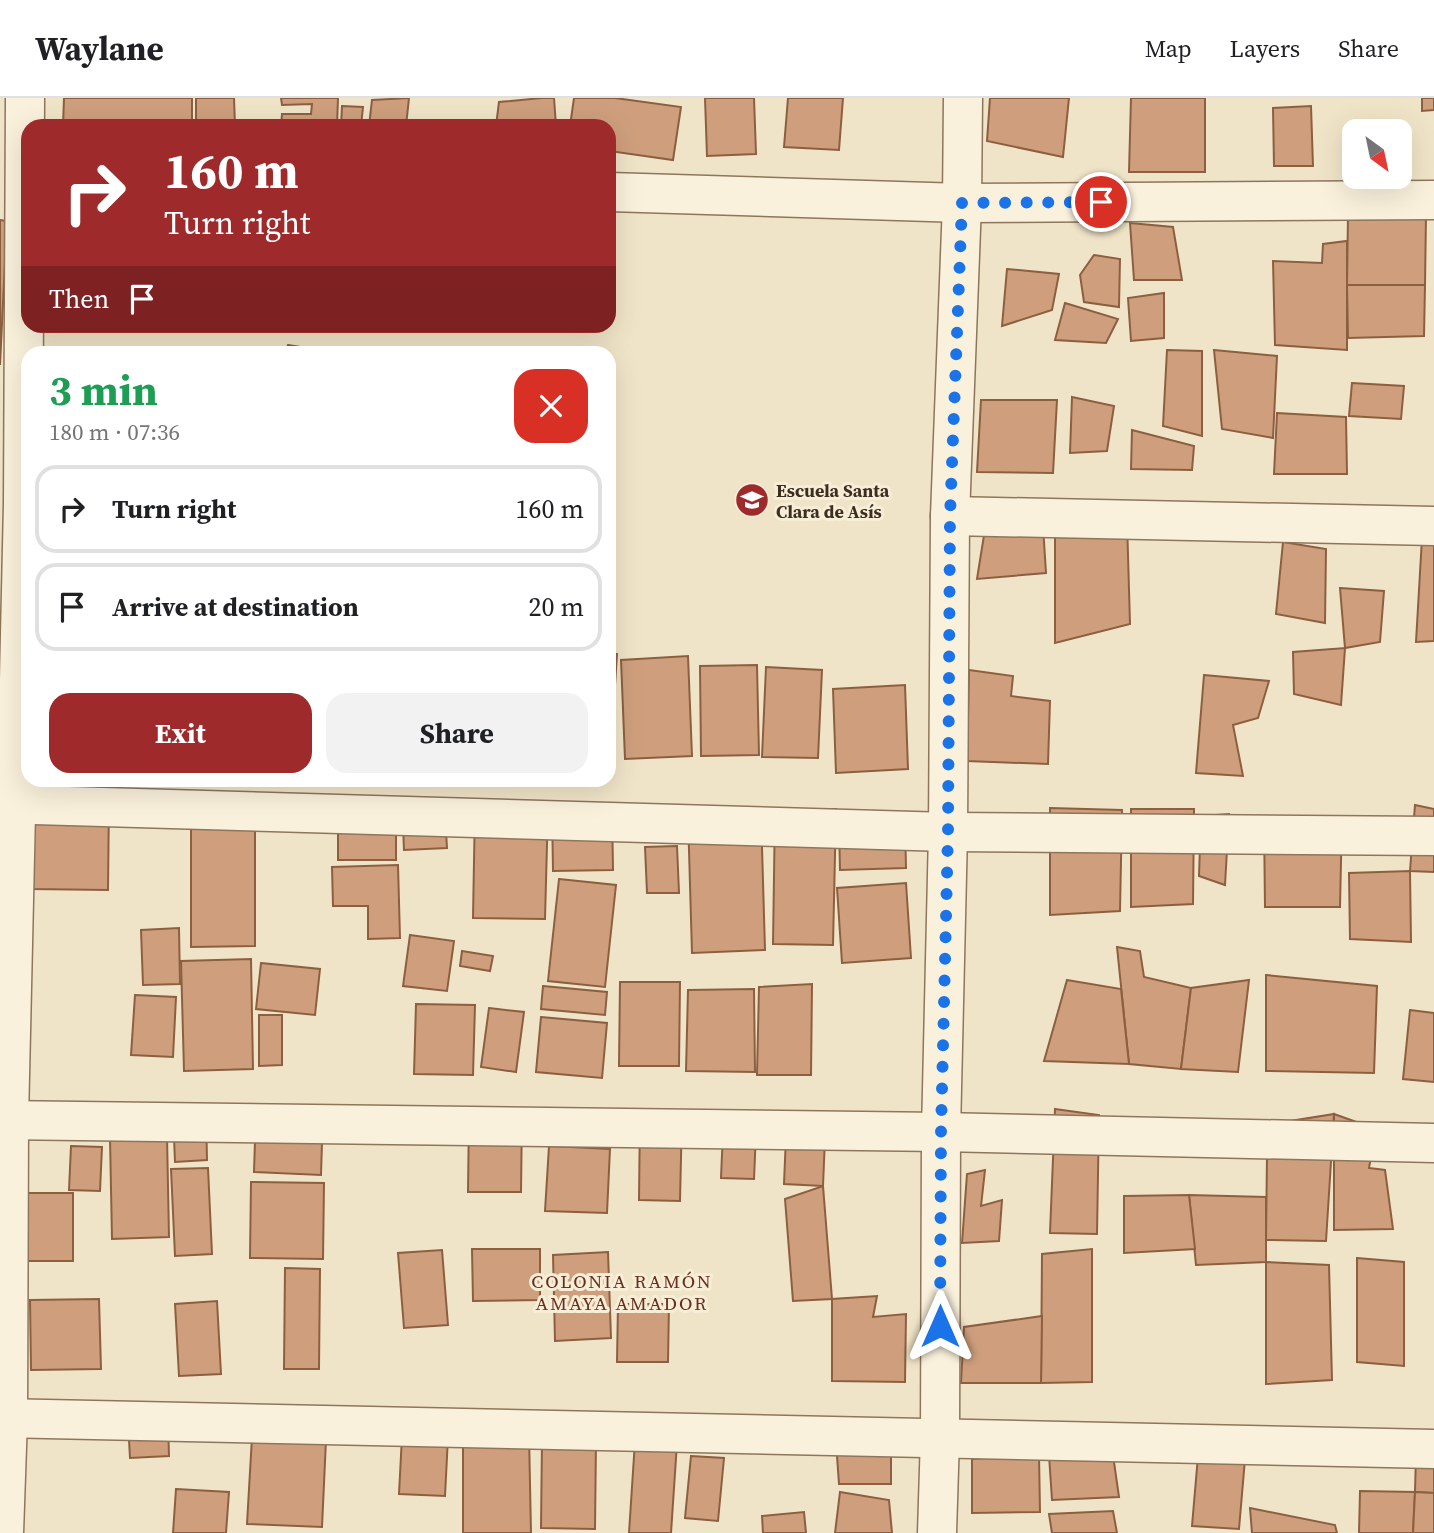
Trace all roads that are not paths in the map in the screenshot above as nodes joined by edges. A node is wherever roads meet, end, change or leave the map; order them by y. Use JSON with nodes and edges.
{"nodes":[{"id":1,"x":24,"y":98,"type":"edge"},
{"id":2,"x":963,"y":98,"type":"edge"},
{"id":3,"x":22,"y":119,"type":"edge"},
{"id":4,"x":21,"y":131,"type":"edge"},
{"id":5,"x":17,"y":174,"type":"edge"},
{"id":6,"x":616,"y":192,"type":"edge"},
{"id":7,"x":1434,"y":200,"type":"edge"},
{"id":8,"x":962,"y":203,"type":"junction"},
{"id":9,"x":17,"y":503,"type":"edge"},
{"id":10,"x":950,"y":516,"type":"junction"},
{"id":11,"x":1434,"y":526,"type":"edge"},
{"id":12,"x":9,"y":805,"type":"edge"},
{"id":13,"x":948,"y":832,"type":"junction"},
{"id":14,"x":1434,"y":836,"type":"edge"},
{"id":15,"x":5,"y":1120,"type":"edge"},
{"id":16,"x":941,"y":1132,"type":"junction"},
{"id":17,"x":1434,"y":1143,"type":"edge"},
{"id":18,"x":4,"y":1418,"type":"edge"},
{"id":19,"x":940,"y":1437,"type":"junction"},
{"id":20,"x":1434,"y":1449,"type":"edge"},
{"id":21,"x":5,"y":1533,"type":"edge"},
{"id":22,"x":936,"y":1533,"type":"edge"}],
"edges":[{"from":1,"to":3,"type":"street"},
{"from":2,"to":8,"type":"street"},
{"from":4,"to":5,"type":"street"},
{"from":5,"to":9,"type":"street"},
{"from":6,"to":8,"type":"street"},
{"from":7,"to":8,"type":"street"},
{"from":8,"to":10,"type":"street"},
{"from":9,"to":12,"type":"street"},
{"from":10,"to":11,"type":"street"},
{"from":10,"to":13,"type":"street"},
{"from":12,"to":13,"type":"street"},
{"from":12,"to":15,"type":"street"},
{"from":13,"to":14,"type":"street"},
{"from":13,"to":16,"type":"street"},
{"from":15,"to":16,"type":"street"},
{"from":15,"to":18,"type":"street"},
{"from":16,"to":17,"type":"street"},
{"from":16,"to":19,"type":"street"},
{"from":18,"to":19,"type":"street"},
{"from":18,"to":21,"type":"street"},
{"from":19,"to":20,"type":"street"},
{"from":19,"to":22,"type":"street"}]}
